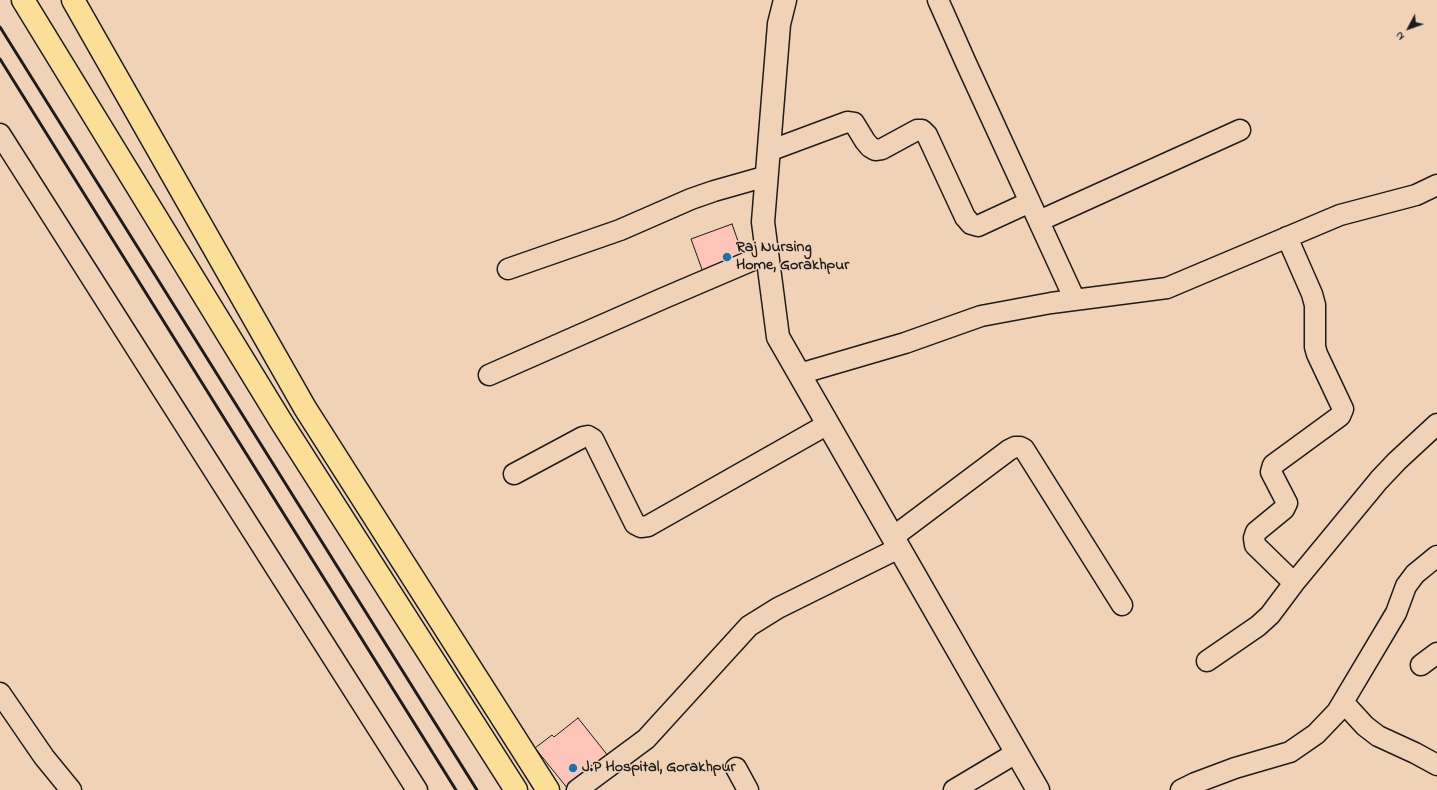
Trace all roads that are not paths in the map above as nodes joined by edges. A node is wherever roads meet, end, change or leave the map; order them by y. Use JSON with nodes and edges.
{"nodes":[{"id":1,"x":23,"y":0,"type":"edge"},
{"id":2,"x":73,"y":0,"type":"edge"},
{"id":3,"x":785,"y":0,"type":"edge"},
{"id":4,"x":938,"y":0,"type":"edge"},
{"id":5,"x":1240,"y":130,"type":"dead end"},
{"id":6,"x":0,"y":134,"type":"edge"},
{"id":7,"x":769,"y":151,"type":"junction"},
{"id":8,"x":767,"y":176,"type":"junction"},
{"id":9,"x":1437,"y":185,"type":"edge"},
{"id":10,"x":1030,"y":202,"type":"junction"},
{"id":11,"x":1039,"y":221,"type":"junction"},
{"id":12,"x":1287,"y":237,"type":"junction"},
{"id":13,"x":767,"y":254,"type":"junction"},
{"id":14,"x":508,"y":269,"type":"dead end"},
{"id":15,"x":1075,"y":300,"type":"junction"},
{"id":16,"x":799,"y":374,"type":"junction"},
{"id":17,"x":488,"y":375,"type":"dead end"},
{"id":18,"x":828,"y":424,"type":"junction"},
{"id":19,"x":1437,"y":424,"type":"edge"},
{"id":20,"x":514,"y":474,"type":"dead end"},
{"id":21,"x":896,"y":543,"type":"junction"},
{"id":22,"x":1437,"y":556,"type":"edge"},
{"id":23,"x":1294,"y":583,"type":"junction"},
{"id":24,"x":1122,"y":605,"type":"dead end"},
{"id":25,"x":1437,"y":653,"type":"edge"},
{"id":26,"x":1207,"y":662,"type":"dead end"},
{"id":27,"x":1421,"y":665,"type":"dead end"},
{"id":28,"x":0,"y":693,"type":"edge"},
{"id":29,"x":1343,"y":702,"type":"junction"},
{"id":30,"x":1016,"y":753,"type":"junction"},
{"id":31,"x":1437,"y":765,"type":"edge"},
{"id":32,"x":736,"y":768,"type":"dead end"},
{"id":33,"x":71,"y":790,"type":"edge"},
{"id":34,"x":417,"y":790,"type":"edge"},
{"id":35,"x":516,"y":790,"type":"edge"},
{"id":36,"x":548,"y":790,"type":"edge"},
{"id":37,"x":578,"y":790,"type":"edge"},
{"id":38,"x":748,"y":790,"type":"edge"},
{"id":39,"x":954,"y":790,"type":"edge"},
{"id":40,"x":1038,"y":790,"type":"edge"},
{"id":41,"x":1181,"y":790,"type":"edge"}],
"edges":[{"from":1,"to":35,"type":"main road"},
{"from":2,"to":36,"type":"main road"},
{"from":3,"to":7,"type":"street"},
{"from":4,"to":10,"type":"street"},
{"from":5,"to":11,"type":"street"},
{"from":6,"to":34,"type":"street"},
{"from":7,"to":8,"type":"street"},
{"from":7,"to":10,"type":"street"},
{"from":8,"to":13,"type":"street"},
{"from":8,"to":14,"type":"street"},
{"from":9,"to":12,"type":"street"},
{"from":10,"to":11,"type":"street"},
{"from":11,"to":15,"type":"street"},
{"from":12,"to":15,"type":"street"},
{"from":12,"to":23,"type":"street"},
{"from":13,"to":16,"type":"street"},
{"from":13,"to":17,"type":"street"},
{"from":15,"to":16,"type":"street"},
{"from":16,"to":18,"type":"street"},
{"from":18,"to":20,"type":"street"},
{"from":18,"to":21,"type":"street"},
{"from":19,"to":23,"type":"street"},
{"from":21,"to":24,"type":"street"},
{"from":21,"to":30,"type":"street"},
{"from":21,"to":37,"type":"street"},
{"from":22,"to":29,"type":"street"},
{"from":23,"to":26,"type":"street"},
{"from":25,"to":27,"type":"street"},
{"from":28,"to":33,"type":"street"},
{"from":29,"to":31,"type":"street"},
{"from":29,"to":41,"type":"street"},
{"from":30,"to":39,"type":"street"},
{"from":30,"to":40,"type":"street"},
{"from":32,"to":38,"type":"street"}]}
